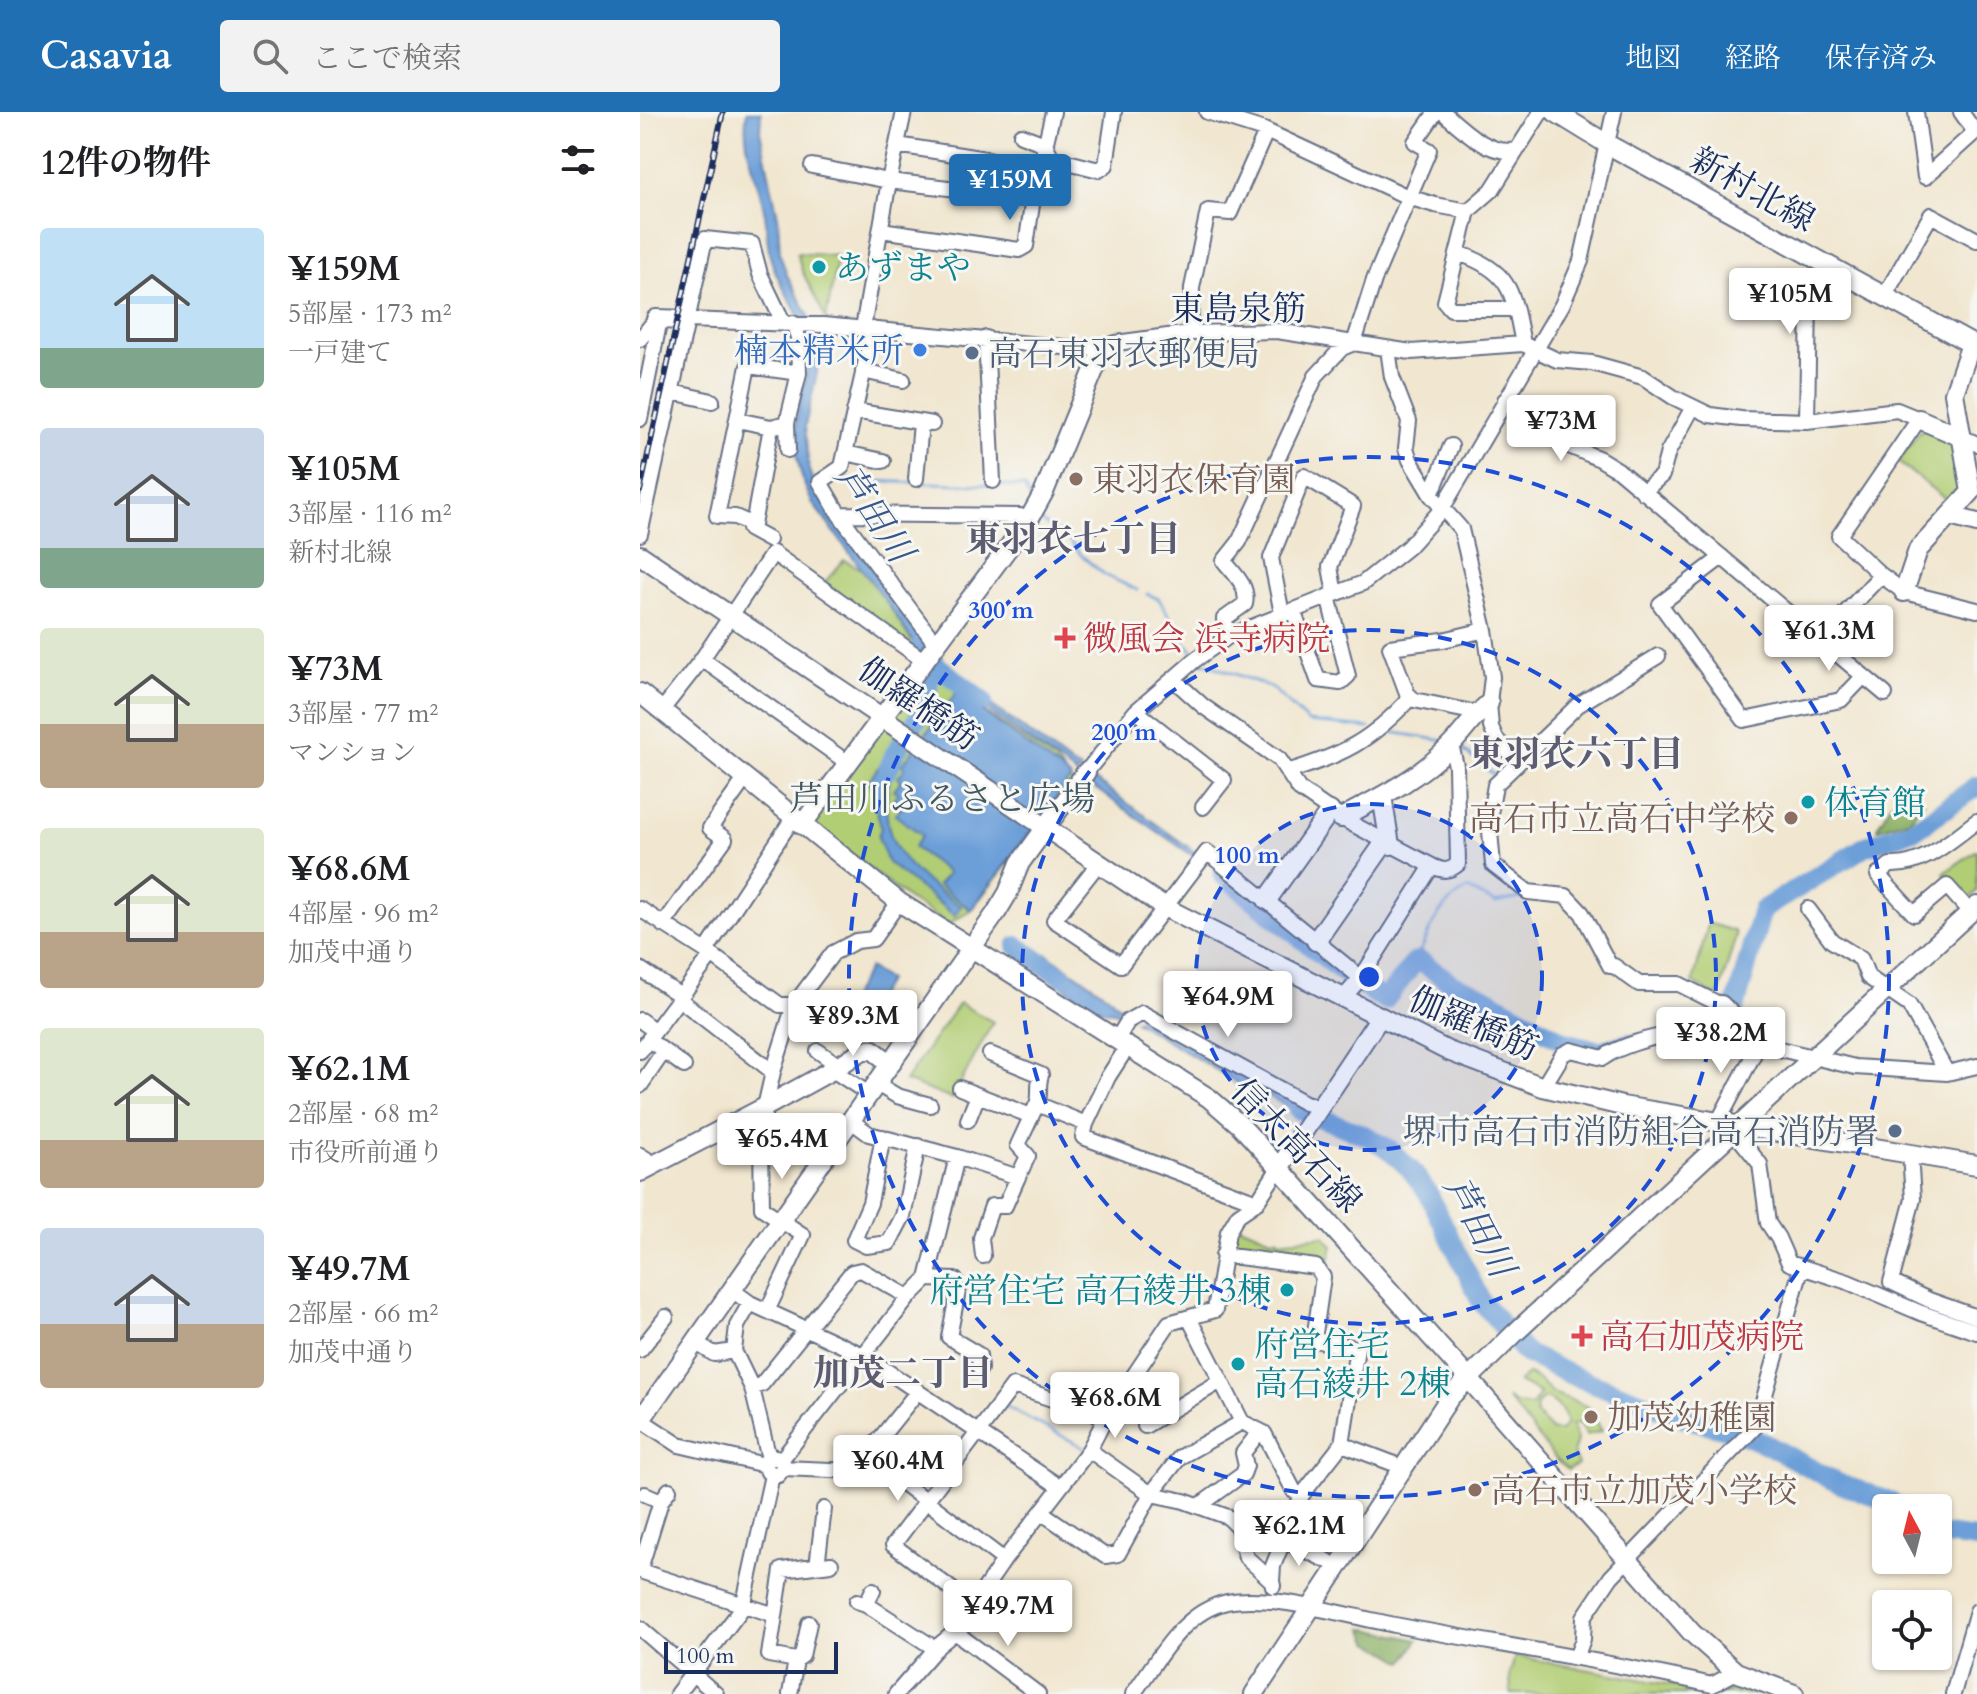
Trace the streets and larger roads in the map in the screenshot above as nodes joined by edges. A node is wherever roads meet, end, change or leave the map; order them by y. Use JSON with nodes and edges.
{"nodes":[{"id":1,"x":904,"y":112,"type":"edge"},
{"id":2,"x":1053,"y":112,"type":"edge"},
{"id":3,"x":1114,"y":112,"type":"edge"},
{"id":4,"x":1207,"y":112,"type":"edge"},
{"id":5,"x":1436,"y":112,"type":"edge"},
{"id":6,"x":1443,"y":112,"type":"edge"},
{"id":7,"x":1541,"y":112,"type":"edge"},
{"id":8,"x":1555,"y":112,"type":"edge"},
{"id":9,"x":1614,"y":112,"type":"edge"},
{"id":10,"x":1916,"y":112,"type":"edge"},
{"id":11,"x":1961,"y":112,"type":"edge"},
{"id":12,"x":1230,"y":116,"type":"edge"},
{"id":13,"x":1266,"y":132,"type":"junction"},
{"id":14,"x":1021,"y":135,"type":"dead end"},
{"id":15,"x":1045,"y":144,"type":"junction"},
{"id":16,"x":1607,"y":144,"type":"junction"},
{"id":17,"x":897,"y":145,"type":"junction"},
{"id":18,"x":1517,"y":150,"type":"junction"},
{"id":19,"x":992,"y":160,"type":"dead end"},
{"id":20,"x":812,"y":166,"type":"dead end"},
{"id":21,"x":889,"y":181,"type":"junction"},
{"id":22,"x":1408,"y":197,"type":"junction"},
{"id":23,"x":1033,"y":198,"type":"junction"},
{"id":24,"x":1468,"y":211,"type":"junction"},
{"id":25,"x":881,"y":230,"type":"junction"},
{"id":26,"x":1977,"y":240,"type":"edge"},
{"id":27,"x":1458,"y":253,"type":"junction"},
{"id":28,"x":1828,"y":267,"type":"junction"},
{"id":29,"x":1882,"y":296,"type":"junction"},
{"id":30,"x":1516,"y":309,"type":"junction"},
{"id":31,"x":652,"y":318,"type":"edge"},
{"id":32,"x":688,"y":320,"type":"junction"},
{"id":33,"x":791,"y":324,"type":"junction"},
{"id":34,"x":868,"y":329,"type":"junction"},
{"id":35,"x":1190,"y":333,"type":"junction"},
{"id":36,"x":986,"y":338,"type":"junction"},
{"id":37,"x":640,"y":339,"type":"edge"},
{"id":38,"x":1975,"y":342,"type":"edge"},
{"id":39,"x":1354,"y":343,"type":"junction"},
{"id":40,"x":1529,"y":347,"type":"junction"},
{"id":41,"x":1103,"y":348,"type":"junction"},
{"id":42,"x":1388,"y":349,"type":"junction"},
{"id":43,"x":863,"y":371,"type":"junction"},
{"id":44,"x":799,"y":373,"type":"junction"},
{"id":45,"x":903,"y":380,"type":"dead end"},
{"id":46,"x":672,"y":392,"type":"junction"},
{"id":47,"x":1505,"y":400,"type":"junction"},
{"id":48,"x":712,"y":401,"type":"dead end"},
{"id":49,"x":1693,"y":407,"type":"junction"},
{"id":50,"x":854,"y":411,"type":"junction"},
{"id":51,"x":640,"y":419,"type":"edge"},
{"id":52,"x":1919,"y":419,"type":"junction"},
{"id":53,"x":737,"y":420,"type":"junction"},
{"id":54,"x":1807,"y":421,"type":"junction"},
{"id":55,"x":787,"y":423,"type":"junction"},
{"id":56,"x":771,"y":427,"type":"junction"},
{"id":57,"x":1969,"y":440,"type":"edge"},
{"id":58,"x":1451,"y":446,"type":"dead end"},
{"id":59,"x":788,"y":450,"type":"dead end"},
{"id":60,"x":845,"y":453,"type":"junction"},
{"id":61,"x":883,"y":461,"type":"dead end"},
{"id":62,"x":916,"y":479,"type":"dead end"},
{"id":63,"x":993,"y":481,"type":"dead end"},
{"id":64,"x":1643,"y":492,"type":"junction"},
{"id":65,"x":1431,"y":495,"type":"junction"},
{"id":66,"x":1442,"y":509,"type":"junction"},
{"id":67,"x":1033,"y":512,"type":"junction"},
{"id":68,"x":839,"y":514,"type":"junction"},
{"id":69,"x":1950,"y":516,"type":"junction"},
{"id":70,"x":1977,"y":523,"type":"edge"},
{"id":71,"x":753,"y":525,"type":"junction"},
{"id":72,"x":640,"y":534,"type":"edge"},
{"id":73,"x":769,"y":540,"type":"dead end"},
{"id":74,"x":640,"y":555,"type":"edge"},
{"id":75,"x":1722,"y":557,"type":"junction"},
{"id":76,"x":1881,"y":575,"type":"junction"},
{"id":77,"x":1904,"y":592,"type":"junction"},
{"id":78,"x":1331,"y":595,"type":"junction"},
{"id":79,"x":1977,"y":610,"type":"edge"},
{"id":80,"x":1287,"y":612,"type":"junction"},
{"id":81,"x":729,"y":617,"type":"junction"},
{"id":82,"x":1485,"y":630,"type":"junction"},
{"id":83,"x":1229,"y":636,"type":"junction"},
{"id":84,"x":1819,"y":641,"type":"junction"},
{"id":85,"x":935,"y":643,"type":"junction"},
{"id":86,"x":1658,"y":656,"type":"dead end"},
{"id":87,"x":702,"y":659,"type":"junction"},
{"id":88,"x":923,"y":660,"type":"junction"},
{"id":89,"x":1863,"y":677,"type":"junction"},
{"id":90,"x":1173,"y":679,"type":"junction"},
{"id":91,"x":640,"y":693,"type":"edge"},
{"id":92,"x":1885,"y":694,"type":"dead end"},
{"id":93,"x":1411,"y":697,"type":"junction"},
{"id":94,"x":1483,"y":708,"type":"junction"},
{"id":95,"x":662,"y":710,"type":"junction"},
{"id":96,"x":1136,"y":711,"type":"junction"},
{"id":97,"x":881,"y":716,"type":"junction"},
{"id":98,"x":1452,"y":743,"type":"junction"},
{"id":99,"x":1519,"y":762,"type":"junction"},
{"id":100,"x":848,"y":763,"type":"junction"},
{"id":101,"x":1287,"y":772,"type":"junction"},
{"id":102,"x":1083,"y":775,"type":"joint"},
{"id":103,"x":745,"y":779,"type":"junction"},
{"id":104,"x":1382,"y":796,"type":"junction"},
{"id":105,"x":1203,"y":807,"type":"dead end"},
{"id":106,"x":1335,"y":814,"type":"junction"},
{"id":107,"x":798,"y":821,"type":"junction"},
{"id":108,"x":1977,"y":821,"type":"edge"},
{"id":109,"x":1047,"y":826,"type":"junction"},
{"id":110,"x":1388,"y":843,"type":"junction"},
{"id":111,"x":1098,"y":864,"type":"junction"},
{"id":112,"x":1432,"y":866,"type":"junction"},
{"id":113,"x":1267,"y":900,"type":"junction"},
{"id":114,"x":899,"y":902,"type":"junction"},
{"id":115,"x":1164,"y":907,"type":"junction"},
{"id":116,"x":640,"y":909,"type":"edge"},
{"id":117,"x":1808,"y":909,"type":"dead end"},
{"id":118,"x":1974,"y":909,"type":"edge"},
{"id":119,"x":663,"y":925,"type":"junction"},
{"id":120,"x":976,"y":940,"type":"junction"},
{"id":121,"x":1316,"y":941,"type":"junction"},
{"id":122,"x":708,"y":954,"type":"junction"},
{"id":123,"x":640,"y":969,"type":"edge"},
{"id":124,"x":1354,"y":985,"type":"junction"},
{"id":125,"x":1887,"y":990,"type":"junction"},
{"id":126,"x":680,"y":997,"type":"junction"},
{"id":127,"x":794,"y":1005,"type":"junction"},
{"id":128,"x":1727,"y":1011,"type":"junction"},
{"id":129,"x":1380,"y":1017,"type":"junction"},
{"id":130,"x":640,"y":1020,"type":"edge"},
{"id":131,"x":648,"y":1041,"type":"edge"},
{"id":132,"x":1123,"y":1043,"type":"junction"},
{"id":133,"x":1759,"y":1044,"type":"junction"},
{"id":134,"x":664,"y":1051,"type":"junction"},
{"id":135,"x":818,"y":1051,"type":"dead end"},
{"id":136,"x":999,"y":1054,"type":"dead end"},
{"id":137,"x":1815,"y":1056,"type":"junction"},
{"id":138,"x":891,"y":1064,"type":"junction"},
{"id":139,"x":684,"y":1066,"type":"dead end"},
{"id":140,"x":1977,"y":1066,"type":"edge"},
{"id":141,"x":836,"y":1068,"type":"junction"},
{"id":142,"x":773,"y":1072,"type":"junction"},
{"id":143,"x":1947,"y":1073,"type":"junction"},
{"id":144,"x":640,"y":1086,"type":"edge"},
{"id":145,"x":1543,"y":1087,"type":"junction"},
{"id":146,"x":960,"y":1088,"type":"dead end"},
{"id":147,"x":873,"y":1089,"type":"junction"},
{"id":148,"x":978,"y":1095,"type":"junction"},
{"id":149,"x":930,"y":1105,"type":"dead end"},
{"id":150,"x":765,"y":1107,"type":"junction"},
{"id":151,"x":1034,"y":1110,"type":"junction"},
{"id":152,"x":1316,"y":1113,"type":"junction"},
{"id":153,"x":850,"y":1120,"type":"junction"},
{"id":154,"x":968,"y":1120,"type":"dead end"},
{"id":155,"x":1086,"y":1124,"type":"junction"},
{"id":156,"x":1717,"y":1124,"type":"junction"},
{"id":157,"x":1740,"y":1126,"type":"junction"},
{"id":158,"x":883,"y":1137,"type":"junction"},
{"id":159,"x":918,"y":1146,"type":"junction"},
{"id":160,"x":1910,"y":1154,"type":"junction"},
{"id":161,"x":957,"y":1157,"type":"junction"},
{"id":162,"x":645,"y":1164,"type":"edge"},
{"id":163,"x":1977,"y":1165,"type":"edge"},
{"id":164,"x":1279,"y":1168,"type":"junction"},
{"id":165,"x":1018,"y":1177,"type":"junction"},
{"id":166,"x":1257,"y":1202,"type":"junction"},
{"id":167,"x":781,"y":1220,"type":"junction"},
{"id":168,"x":1223,"y":1255,"type":"junction"},
{"id":169,"x":983,"y":1256,"type":"dead end"},
{"id":170,"x":1801,"y":1269,"type":"junction"},
{"id":171,"x":927,"y":1279,"type":"junction"},
{"id":172,"x":732,"y":1290,"type":"junction"},
{"id":173,"x":909,"y":1297,"type":"junction"},
{"id":174,"x":750,"y":1303,"type":"junction"},
{"id":175,"x":768,"y":1309,"type":"junction"},
{"id":176,"x":666,"y":1317,"type":"dead end"},
{"id":177,"x":1977,"y":1317,"type":"edge"},
{"id":178,"x":1189,"y":1318,"type":"junction"},
{"id":179,"x":808,"y":1329,"type":"junction"},
{"id":180,"x":1977,"y":1332,"type":"edge"},
{"id":181,"x":695,"y":1342,"type":"junction"},
{"id":182,"x":640,"y":1350,"type":"edge"},
{"id":183,"x":734,"y":1351,"type":"junction"},
{"id":184,"x":863,"y":1355,"type":"junction"},
{"id":185,"x":980,"y":1369,"type":"dead end"},
{"id":186,"x":1468,"y":1378,"type":"junction"},
{"id":187,"x":1221,"y":1381,"type":"junction"},
{"id":188,"x":752,"y":1388,"type":"junction"},
{"id":189,"x":918,"y":1391,"type":"junction"},
{"id":190,"x":646,"y":1397,"type":"edge"},
{"id":191,"x":1106,"y":1417,"type":"junction"},
{"id":192,"x":640,"y":1420,"type":"edge"},
{"id":193,"x":1242,"y":1422,"type":"junction"},
{"id":194,"x":1145,"y":1426,"type":"dead end"},
{"id":195,"x":1260,"y":1431,"type":"junction"},
{"id":196,"x":979,"y":1432,"type":"junction"},
{"id":197,"x":1342,"y":1444,"type":"junction"},
{"id":198,"x":1089,"y":1450,"type":"junction"},
{"id":199,"x":1392,"y":1463,"type":"dead end"},
{"id":200,"x":774,"y":1465,"type":"junction"},
{"id":201,"x":854,"y":1471,"type":"junction"},
{"id":202,"x":1060,"y":1487,"type":"junction"},
{"id":203,"x":645,"y":1494,"type":"dead end"},
{"id":204,"x":1151,"y":1494,"type":"junction"},
{"id":205,"x":1302,"y":1495,"type":"junction"},
{"id":206,"x":925,"y":1499,"type":"junction"},
{"id":207,"x":1199,"y":1506,"type":"junction"},
{"id":208,"x":824,"y":1509,"type":"dead end"},
{"id":209,"x":1041,"y":1512,"type":"junction"},
{"id":210,"x":1285,"y":1541,"type":"junction"},
{"id":211,"x":1629,"y":1559,"type":"junction"},
{"id":212,"x":1004,"y":1560,"type":"junction"},
{"id":213,"x":1328,"y":1561,"type":"dead end"},
{"id":214,"x":640,"y":1570,"type":"edge"},
{"id":215,"x":1272,"y":1581,"type":"junction"},
{"id":216,"x":873,"y":1590,"type":"dead end"},
{"id":217,"x":1278,"y":1602,"type":"junction"},
{"id":218,"x":974,"y":1606,"type":"junction"},
{"id":219,"x":743,"y":1607,"type":"junction"},
{"id":220,"x":1309,"y":1608,"type":"junction"},
{"id":221,"x":1977,"y":1611,"type":"edge"},
{"id":222,"x":775,"y":1615,"type":"junction"},
{"id":223,"x":809,"y":1623,"type":"dead end"},
{"id":224,"x":640,"y":1628,"type":"edge"},
{"id":225,"x":955,"y":1632,"type":"junction"},
{"id":226,"x":936,"y":1649,"type":"junction"},
{"id":227,"x":1576,"y":1658,"type":"junction"},
{"id":228,"x":796,"y":1660,"type":"junction"},
{"id":229,"x":1736,"y":1672,"type":"junction"},
{"id":230,"x":692,"y":1674,"type":"junction"},
{"id":231,"x":677,"y":1694,"type":"edge"},
{"id":232,"x":716,"y":1694,"type":"edge"},
{"id":233,"x":790,"y":1694,"type":"edge"},
{"id":234,"x":896,"y":1694,"type":"edge"},
{"id":235,"x":1038,"y":1694,"type":"edge"},
{"id":236,"x":1133,"y":1694,"type":"edge"},
{"id":237,"x":1254,"y":1694,"type":"edge"},
{"id":238,"x":1794,"y":1694,"type":"edge"},
{"id":239,"x":1953,"y":1694,"type":"edge"}],
"edges":[{"from":1,"to":17,"type":"street"},
{"from":2,"to":15,"type":"street"},
{"from":3,"to":15,"type":"street"},
{"from":4,"to":12,"type":"street"},
{"from":5,"to":22,"type":"street"},
{"from":6,"to":18,"type":"street"},
{"from":7,"to":18,"type":"street"},
{"from":8,"to":16,"type":"street","name":"新村北線"},
{"from":9,"to":16,"type":"street"},
{"from":10,"to":11,"type":"street"},
{"from":12,"to":13,"type":"street"},
{"from":13,"to":22,"type":"street"},
{"from":13,"to":35,"type":"street"},
{"from":14,"to":15,"type":"street"},
{"from":15,"to":23,"type":"street"},
{"from":16,"to":28,"type":"street","name":"新村北線"},
{"from":16,"to":40,"type":"street"},
{"from":17,"to":19,"type":"street"},
{"from":17,"to":21,"type":"street"},
{"from":18,"to":24,"type":"street"},
{"from":20,"to":21,"type":"street"},
{"from":21,"to":23,"type":"street"},
{"from":21,"to":25,"type":"street"},
{"from":22,"to":24,"type":"street"},
{"from":22,"to":39,"type":"street"},
{"from":23,"to":25,"type":"street"},
{"from":24,"to":27,"type":"street"},
{"from":25,"to":34,"type":"street"},
{"from":26,"to":29,"type":"street"},
{"from":27,"to":30,"type":"street"},
{"from":27,"to":30,"type":"street"},
{"from":28,"to":29,"type":"street","name":"新村北線"},
{"from":28,"to":54,"type":"street"},
{"from":29,"to":38,"type":"street","name":"新村北線"},
{"from":30,"to":40,"type":"street"},
{"from":31,"to":32,"type":"street"},
{"from":31,"to":37,"type":"street"},
{"from":31,"to":51,"type":"street"},
{"from":32,"to":33,"type":"street","name":"東島泉筋"},
{"from":32,"to":33,"type":"street"},
{"from":32,"to":46,"type":"street"},
{"from":33,"to":34,"type":"street","name":"東島泉筋"},
{"from":33,"to":44,"type":"street"},
{"from":34,"to":36,"type":"street","name":"東島泉筋"},
{"from":34,"to":43,"type":"street"},
{"from":35,"to":39,"type":"street","name":"東島泉筋"},
{"from":35,"to":41,"type":"street","name":"東島泉筋"},
{"from":36,"to":41,"type":"street","name":"東島泉筋"},
{"from":36,"to":63,"type":"street"},
{"from":38,"to":57,"type":"street"},
{"from":39,"to":42,"type":"street","name":"東島泉筋"},
{"from":39,"to":83,"type":"street"},
{"from":40,"to":42,"type":"street","name":"東島泉筋"},
{"from":40,"to":47,"type":"street"},
{"from":40,"to":49,"type":"street"},
{"from":41,"to":67,"type":"street"},
{"from":42,"to":65,"type":"street"},
{"from":43,"to":45,"type":"street"},
{"from":43,"to":50,"type":"street"},
{"from":44,"to":53,"type":"street"},
{"from":44,"to":55,"type":"street"},
{"from":46,"to":48,"type":"street"},
{"from":46,"to":72,"type":"street"},
{"from":47,"to":64,"type":"street"},
{"from":47,"to":66,"type":"street"},
{"from":49,"to":54,"type":"street"},
{"from":49,"to":64,"type":"street"},
{"from":50,"to":60,"type":"street"},
{"from":50,"to":62,"type":"street"},
{"from":52,"to":54,"type":"street"},
{"from":52,"to":57,"type":"street"},
{"from":52,"to":76,"type":"street"},
{"from":53,"to":56,"type":"street"},
{"from":53,"to":71,"type":"street"},
{"from":55,"to":56,"type":"street"},
{"from":55,"to":59,"type":"street"},
{"from":56,"to":71,"type":"street"},
{"from":57,"to":69,"type":"street"},
{"from":58,"to":65,"type":"street"},
{"from":60,"to":61,"type":"street"},
{"from":60,"to":68,"type":"street"},
{"from":64,"to":75,"type":"street"},
{"from":65,"to":66,"type":"street"},
{"from":66,"to":78,"type":"street"},
{"from":66,"to":82,"type":"street"},
{"from":67,"to":68,"type":"street"},
{"from":67,"to":85,"type":"street"},
{"from":68,"to":85,"type":"street"},
{"from":69,"to":70,"type":"street"},
{"from":69,"to":77,"type":"street"},
{"from":71,"to":73,"type":"street"},
{"from":74,"to":81,"type":"street","name":"伽羅橋筋"},
{"from":75,"to":84,"type":"street"},
{"from":75,"to":89,"type":"street"},
{"from":76,"to":77,"type":"street"},
{"from":76,"to":84,"type":"street"},
{"from":77,"to":79,"type":"street"},
{"from":78,"to":80,"type":"street"},
{"from":78,"to":80,"type":"street"},
{"from":78,"to":80,"type":"street"},
{"from":80,"to":83,"type":"street"},
{"from":81,"to":87,"type":"street"},
{"from":81,"to":88,"type":"street"},
{"from":81,"to":97,"type":"street","name":"伽羅橋筋"},
{"from":82,"to":93,"type":"street"},
{"from":82,"to":94,"type":"street"},
{"from":83,"to":90,"type":"street"},
{"from":84,"to":89,"type":"street"},
{"from":85,"to":88,"type":"street"},
{"from":86,"to":99,"type":"street"},
{"from":87,"to":95,"type":"street"},
{"from":87,"to":100,"type":"street"},
{"from":88,"to":97,"type":"street"},
{"from":89,"to":92,"type":"street"},
{"from":90,"to":96,"type":"street"},
{"from":90,"to":101,"type":"street"},
{"from":91,"to":95,"type":"street","name":"信太高石線"},
{"from":93,"to":94,"type":"street"},
{"from":93,"to":101,"type":"street"},
{"from":94,"to":98,"type":"street"},
{"from":94,"to":99,"type":"street"},
{"from":95,"to":103,"type":"street","name":"信太高石線"},
{"from":96,"to":102,"type":"street"},
{"from":96,"to":105,"type":"street"},
{"from":97,"to":100,"type":"street"},
{"from":97,"to":109,"type":"street","name":"伽羅橋筋"},
{"from":98,"to":104,"type":"street"},
{"from":98,"to":112,"type":"street"},
{"from":99,"to":128,"type":"street"},
{"from":100,"to":107,"type":"street"},
{"from":101,"to":106,"type":"street"},
{"from":102,"to":109,"type":"street"},
{"from":103,"to":107,"type":"street","name":"信太高石線"},
{"from":103,"to":119,"type":"street"},
{"from":104,"to":106,"type":"street"},
{"from":104,"to":110,"type":"street"},
{"from":106,"to":110,"type":"street"},
{"from":106,"to":113,"type":"street"},
{"from":107,"to":114,"type":"street","name":"信太高石線"},
{"from":107,"to":122,"type":"street"},
{"from":108,"to":118,"type":"street"},
{"from":109,"to":111,"type":"street","name":"伽羅橋筋"},
{"from":109,"to":120,"type":"street"},
{"from":110,"to":112,"type":"street"},
{"from":110,"to":121,"type":"street"},
{"from":111,"to":115,"type":"street","name":"伽羅橋筋"},
{"from":111,"to":115,"type":"street"},
{"from":112,"to":124,"type":"street"},
{"from":113,"to":115,"type":"street"},
{"from":113,"to":121,"type":"street"},
{"from":114,"to":120,"type":"street","name":"信太高石線"},
{"from":114,"to":127,"type":"street"},
{"from":115,"to":124,"type":"street","name":"伽羅橋筋"},
{"from":116,"to":119,"type":"street"},
{"from":117,"to":125,"type":"street"},
{"from":118,"to":125,"type":"street"},
{"from":119,"to":122,"type":"street"},
{"from":120,"to":132,"type":"street","name":"信太高石線"},
{"from":120,"to":138,"type":"street"},
{"from":121,"to":124,"type":"street"},
{"from":122,"to":126,"type":"street"},
{"from":122,"to":127,"type":"street"},
{"from":123,"to":126,"type":"street"},
{"from":124,"to":129,"type":"street","name":"伽羅橋筋"},
{"from":125,"to":137,"type":"street"},
{"from":125,"to":143,"type":"street"},
{"from":126,"to":131,"type":"street"},
{"from":126,"to":142,"type":"street"},
{"from":127,"to":142,"type":"street"},
{"from":128,"to":133,"type":"street"},
{"from":128,"to":145,"type":"street"},
{"from":129,"to":145,"type":"street","name":"伽羅橋筋"},
{"from":129,"to":152,"type":"street"},
{"from":130,"to":131,"type":"street"},
{"from":131,"to":134,"type":"street"},
{"from":132,"to":152,"type":"street"},
{"from":132,"to":155,"type":"street"},
{"from":132,"to":164,"type":"street","name":"信太高石線"},
{"from":133,"to":137,"type":"street"},
{"from":133,"to":156,"type":"street"},
{"from":134,"to":139,"type":"street"},
{"from":134,"to":144,"type":"street"},
{"from":135,"to":141,"type":"street"},
{"from":136,"to":151,"type":"street"},
{"from":137,"to":143,"type":"street"},
{"from":137,"to":157,"type":"street"},
{"from":138,"to":141,"type":"street"},
{"from":138,"to":147,"type":"street"},
{"from":140,"to":143,"type":"street"},
{"from":141,"to":147,"type":"street"},
{"from":141,"to":150,"type":"street"},
{"from":142,"to":150,"type":"street"},
{"from":145,"to":156,"type":"street","name":"伽羅橋筋"},
{"from":146,"to":148,"type":"street"},
{"from":147,"to":149,"type":"street"},
{"from":147,"to":153,"type":"street"},
{"from":148,"to":151,"type":"street"},
{"from":148,"to":154,"type":"street"},
{"from":150,"to":162,"type":"street"},
{"from":150,"to":167,"type":"street"},
{"from":151,"to":155,"type":"street"},
{"from":151,"to":165,"type":"street"},
{"from":152,"to":164,"type":"street"},
{"from":153,"to":158,"type":"street"},
{"from":153,"to":167,"type":"street"},
{"from":155,"to":166,"type":"street"},
{"from":156,"to":157,"type":"street","name":"伽羅橋筋"},
{"from":157,"to":160,"type":"street","name":"伽羅橋筋"},
{"from":157,"to":170,"type":"street"},
{"from":157,"to":186,"type":"street"},
{"from":158,"to":159,"type":"street"},
{"from":158,"to":159,"type":"street"},
{"from":159,"to":161,"type":"street"},
{"from":160,"to":163,"type":"street","name":"伽羅橋筋"},
{"from":160,"to":177,"type":"street"},
{"from":161,"to":165,"type":"street"},
{"from":161,"to":171,"type":"street"},
{"from":164,"to":166,"type":"street"},
{"from":164,"to":186,"type":"street","name":"信太高石線"},
{"from":165,"to":169,"type":"street"},
{"from":166,"to":168,"type":"street"},
{"from":167,"to":172,"type":"street"},
{"from":167,"to":175,"type":"street"},
{"from":168,"to":178,"type":"street"},
{"from":168,"to":197,"type":"street"},
{"from":170,"to":180,"type":"street"},
{"from":170,"to":211,"type":"street"},
{"from":171,"to":173,"type":"street"},
{"from":171,"to":185,"type":"street"},
{"from":172,"to":174,"type":"street"},
{"from":172,"to":181,"type":"street"},
{"from":173,"to":179,"type":"street"},
{"from":173,"to":184,"type":"street"},
{"from":174,"to":175,"type":"street"},
{"from":174,"to":183,"type":"street"},
{"from":175,"to":179,"type":"street"},
{"from":176,"to":182,"type":"street"},
{"from":178,"to":187,"type":"street"},
{"from":178,"to":191,"type":"street"},
{"from":179,"to":184,"type":"street"},
{"from":179,"to":188,"type":"street"},
{"from":181,"to":183,"type":"street"},
{"from":181,"to":190,"type":"street"},
{"from":183,"to":188,"type":"street"},
{"from":184,"to":189,"type":"street"},
{"from":184,"to":200,"type":"street"},
{"from":186,"to":211,"type":"street","name":"信太高石線"},
{"from":186,"to":220,"type":"street"},
{"from":187,"to":193,"type":"street"},
{"from":187,"to":194,"type":"street"},
{"from":188,"to":200,"type":"street"},
{"from":189,"to":196,"type":"street"},
{"from":189,"to":201,"type":"street"},
{"from":190,"to":192,"type":"street"},
{"from":191,"to":196,"type":"street"},
{"from":191,"to":198,"type":"street"},
{"from":192,"to":200,"type":"street"},
{"from":193,"to":195,"type":"street"},
{"from":193,"to":204,"type":"street"},
{"from":195,"to":205,"type":"street"},
{"from":195,"to":207,"type":"street"},
{"from":196,"to":202,"type":"street"},
{"from":196,"to":206,"type":"street"},
{"from":197,"to":199,"type":"street"},
{"from":197,"to":205,"type":"street"},
{"from":198,"to":202,"type":"street"},
{"from":198,"to":204,"type":"street"},
{"from":200,"to":201,"type":"street"},
{"from":200,"to":219,"type":"street"},
{"from":201,"to":206,"type":"street"},
{"from":202,"to":209,"type":"street"},
{"from":203,"to":214,"type":"street"},
{"from":204,"to":207,"type":"street"},
{"from":204,"to":209,"type":"street"},
{"from":205,"to":210,"type":"street"},
{"from":206,"to":212,"type":"street"},
{"from":206,"to":218,"type":"street"},
{"from":207,"to":215,"type":"street"},
{"from":208,"to":222,"type":"street"},
{"from":209,"to":212,"type":"street"},
{"from":210,"to":213,"type":"street"},
{"from":210,"to":215,"type":"street"},
{"from":211,"to":227,"type":"street"},
{"from":211,"to":229,"type":"street","name":"信太高石線"},
{"from":212,"to":218,"type":"street"},
{"from":214,"to":219,"type":"street"},
{"from":215,"to":217,"type":"street"},
{"from":216,"to":226,"type":"street"},
{"from":217,"to":220,"type":"street"},
{"from":217,"to":236,"type":"street"},
{"from":218,"to":225,"type":"street"},
{"from":219,"to":222,"type":"street"},
{"from":219,"to":230,"type":"street"},
{"from":220,"to":227,"type":"street"},
{"from":220,"to":237,"type":"street"},
{"from":221,"to":239,"type":"street"},
{"from":222,"to":228,"type":"street"},
{"from":223,"to":228,"type":"street"},
{"from":224,"to":230,"type":"street"},
{"from":225,"to":226,"type":"street"},
{"from":225,"to":235,"type":"street"},
{"from":226,"to":234,"type":"street"},
{"from":227,"to":229,"type":"street"},
{"from":228,"to":233,"type":"street"},
{"from":229,"to":238,"type":"street","name":"信太高石線"},
{"from":230,"to":231,"type":"street"},
{"from":230,"to":232,"type":"street"}]}
